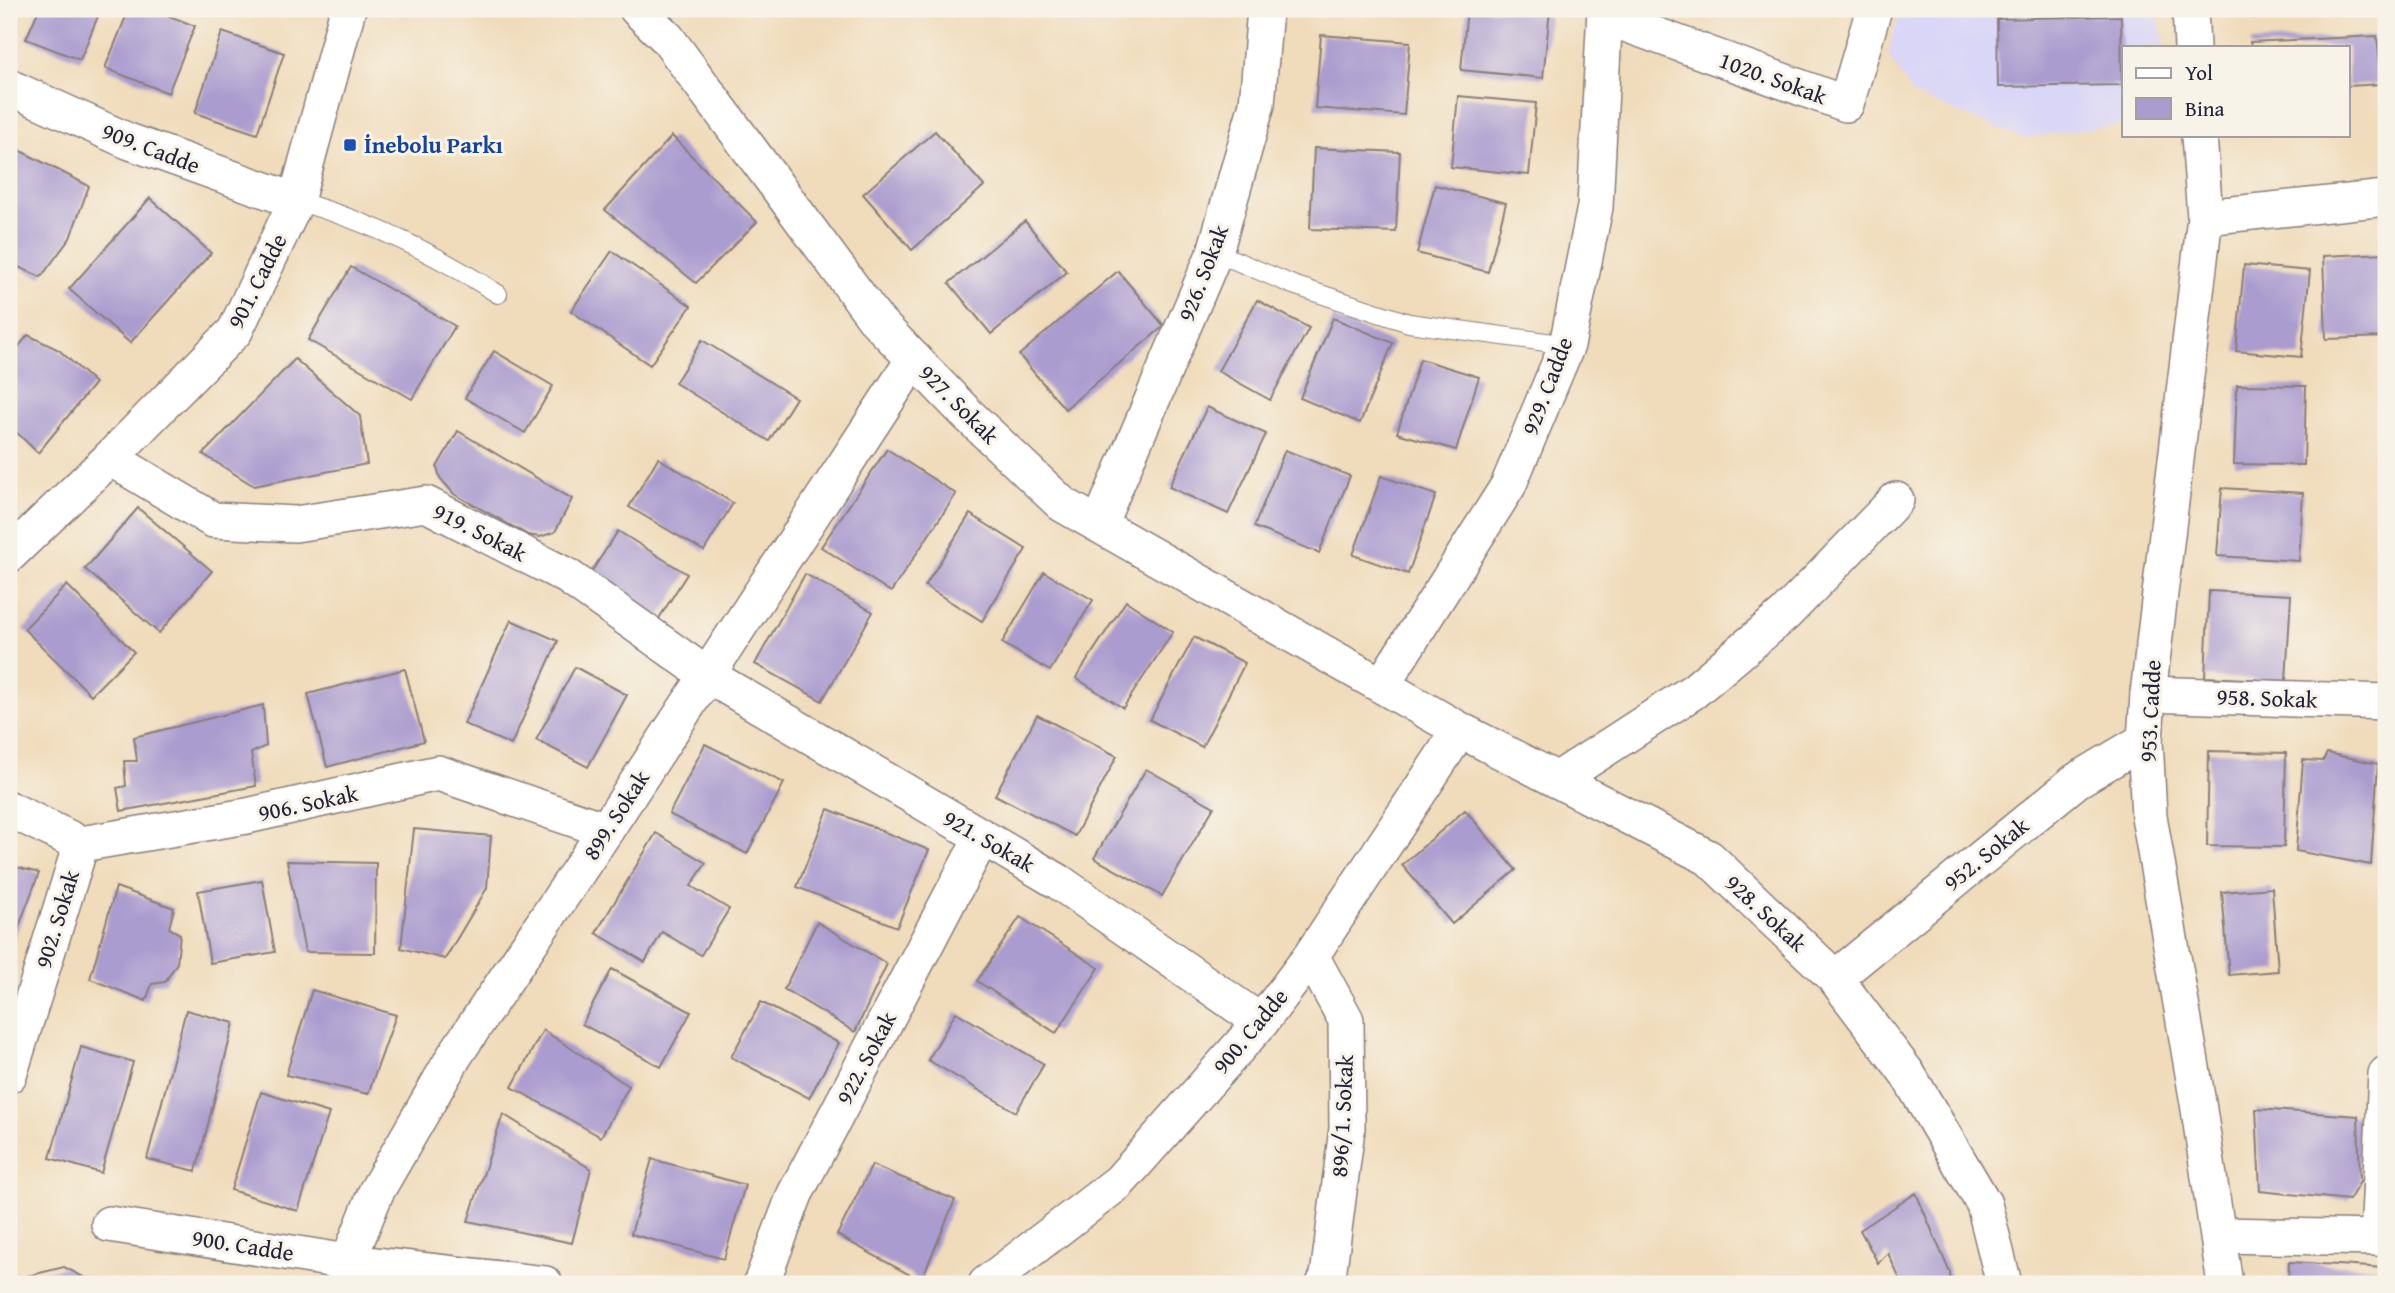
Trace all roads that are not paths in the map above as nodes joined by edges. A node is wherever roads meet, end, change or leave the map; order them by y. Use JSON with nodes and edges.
{"nodes":[{"id":1,"x":348,"y":9,"type":"edge"},
{"id":2,"x":637,"y":9,"type":"edge"},
{"id":3,"x":1265,"y":9,"type":"edge"},
{"id":4,"x":1874,"y":9,"type":"edge"},
{"id":5,"x":2190,"y":9,"type":"edge"},
{"id":6,"x":1606,"y":13,"type":"edge"},
{"id":7,"x":2192,"y":46,"type":"edge"},
{"id":8,"x":9,"y":87,"type":"edge"},
{"id":9,"x":2199,"y":136,"type":"edge"},
{"id":10,"x":2386,"y":198,"type":"edge"},
{"id":11,"x":296,"y":201,"type":"junction"},
{"id":12,"x":2204,"y":217,"type":"junction"},
{"id":13,"x":1214,"y":252,"type":"junction"},
{"id":14,"x":498,"y":294,"type":"dead end"},
{"id":15,"x":1567,"y":345,"type":"junction"},
{"id":16,"x":914,"y":359,"type":"junction"},
{"id":17,"x":110,"y":458,"type":"junction"},
{"id":18,"x":1896,"y":500,"type":"dead end"},
{"id":19,"x":1099,"y":525,"type":"junction"},
{"id":20,"x":9,"y":555,"type":"edge"},
{"id":21,"x":707,"y":675,"type":"junction"},
{"id":22,"x":1382,"y":685,"type":"junction"},
{"id":23,"x":2148,"y":694,"type":"junction"},
{"id":24,"x":2386,"y":702,"type":"edge"},
{"id":25,"x":1460,"y":730,"type":"junction"},
{"id":26,"x":2146,"y":740,"type":"junction"},
{"id":27,"x":1557,"y":780,"type":"junction"},
{"id":28,"x":9,"y":808,"type":"edge"},
{"id":29,"x":606,"y":830,"type":"junction"},
{"id":30,"x":982,"y":837,"type":"junction"},
{"id":31,"x":80,"y":844,"type":"junction"},
{"id":32,"x":1311,"y":956,"type":"junction"},
{"id":33,"x":1835,"y":978,"type":"junction"},
{"id":34,"x":1261,"y":1022,"type":"junction"},
{"id":35,"x":2386,"y":1074,"type":"edge"},
{"id":36,"x":9,"y":1075,"type":"edge"},
{"id":37,"x":109,"y":1224,"type":"dead end"},
{"id":38,"x":2219,"y":1235,"type":"junction"},
{"id":39,"x":2382,"y":1238,"type":"edge"},
{"id":40,"x":346,"y":1273,"type":"edge"},
{"id":41,"x":545,"y":1284,"type":"edge"},
{"id":42,"x":761,"y":1284,"type":"edge"},
{"id":43,"x":986,"y":1284,"type":"edge"},
{"id":44,"x":1324,"y":1284,"type":"edge"},
{"id":45,"x":2004,"y":1284,"type":"edge"},
{"id":46,"x":2225,"y":1284,"type":"edge"}],
"edges":[{"from":1,"to":11,"type":"street","name":"901. Cadde"},
{"from":2,"to":16,"type":"street","name":"927. Sokak"},
{"from":3,"to":13,"type":"street","name":"926. Sokak"},
{"from":4,"to":6,"type":"street","name":"1020. Sokak"},
{"from":5,"to":7,"type":"street"},
{"from":6,"to":15,"type":"street","name":"929. Cadde"},
{"from":8,"to":11,"type":"street","name":"909. Cadde"},
{"from":9,"to":12,"type":"street","name":"953. Cadde"},
{"from":10,"to":12,"type":"street"},
{"from":11,"to":14,"type":"lane"},
{"from":11,"to":17,"type":"street","name":"901. Cadde"},
{"from":12,"to":23,"type":"street","name":"953. Cadde"},
{"from":13,"to":15,"type":"lane"},
{"from":13,"to":19,"type":"street","name":"926. Sokak"},
{"from":15,"to":22,"type":"street","name":"929. Cadde"},
{"from":16,"to":19,"type":"street","name":"927. Sokak"},
{"from":16,"to":21,"type":"street","name":"899. Sokak"},
{"from":17,"to":20,"type":"street","name":"901. Cadde"},
{"from":17,"to":21,"type":"street","name":"919. Sokak"},
{"from":18,"to":27,"type":"street"},
{"from":19,"to":22,"type":"street","name":"927. Sokak"},
{"from":21,"to":29,"type":"street","name":"899. Sokak"},
{"from":21,"to":30,"type":"street","name":"921. Sokak"},
{"from":22,"to":25,"type":"street","name":"928. Sokak"},
{"from":23,"to":24,"type":"street","name":"958. Sokak"},
{"from":23,"to":26,"type":"street","name":"953. Cadde"},
{"from":25,"to":27,"type":"street","name":"928. Sokak"},
{"from":25,"to":32,"type":"street","name":"900. Cadde"},
{"from":26,"to":33,"type":"street","name":"952. Sokak"},
{"from":26,"to":38,"type":"street","name":"953. Cadde"},
{"from":27,"to":33,"type":"street","name":"928. Sokak"},
{"from":28,"to":31,"type":"street"},
{"from":29,"to":31,"type":"street","name":"906. Sokak"},
{"from":29,"to":40,"type":"street","name":"899. Sokak"},
{"from":30,"to":34,"type":"street","name":"921. Sokak"},
{"from":30,"to":42,"type":"street","name":"922. Sokak"},
{"from":31,"to":36,"type":"street","name":"902. Sokak"},
{"from":32,"to":34,"type":"street","name":"900. Cadde"},
{"from":32,"to":44,"type":"street","name":"896/1. Sokak"},
{"from":33,"to":45,"type":"street","name":"928. Sokak"},
{"from":34,"to":43,"type":"street","name":"900. Cadde"},
{"from":35,"to":39,"type":"street"},
{"from":37,"to":40,"type":"street","name":"900. Cadde"},
{"from":38,"to":39,"type":"street"},
{"from":38,"to":46,"type":"street","name":"953. Cadde"},
{"from":40,"to":41,"type":"street","name":"900. Cadde"}]}
